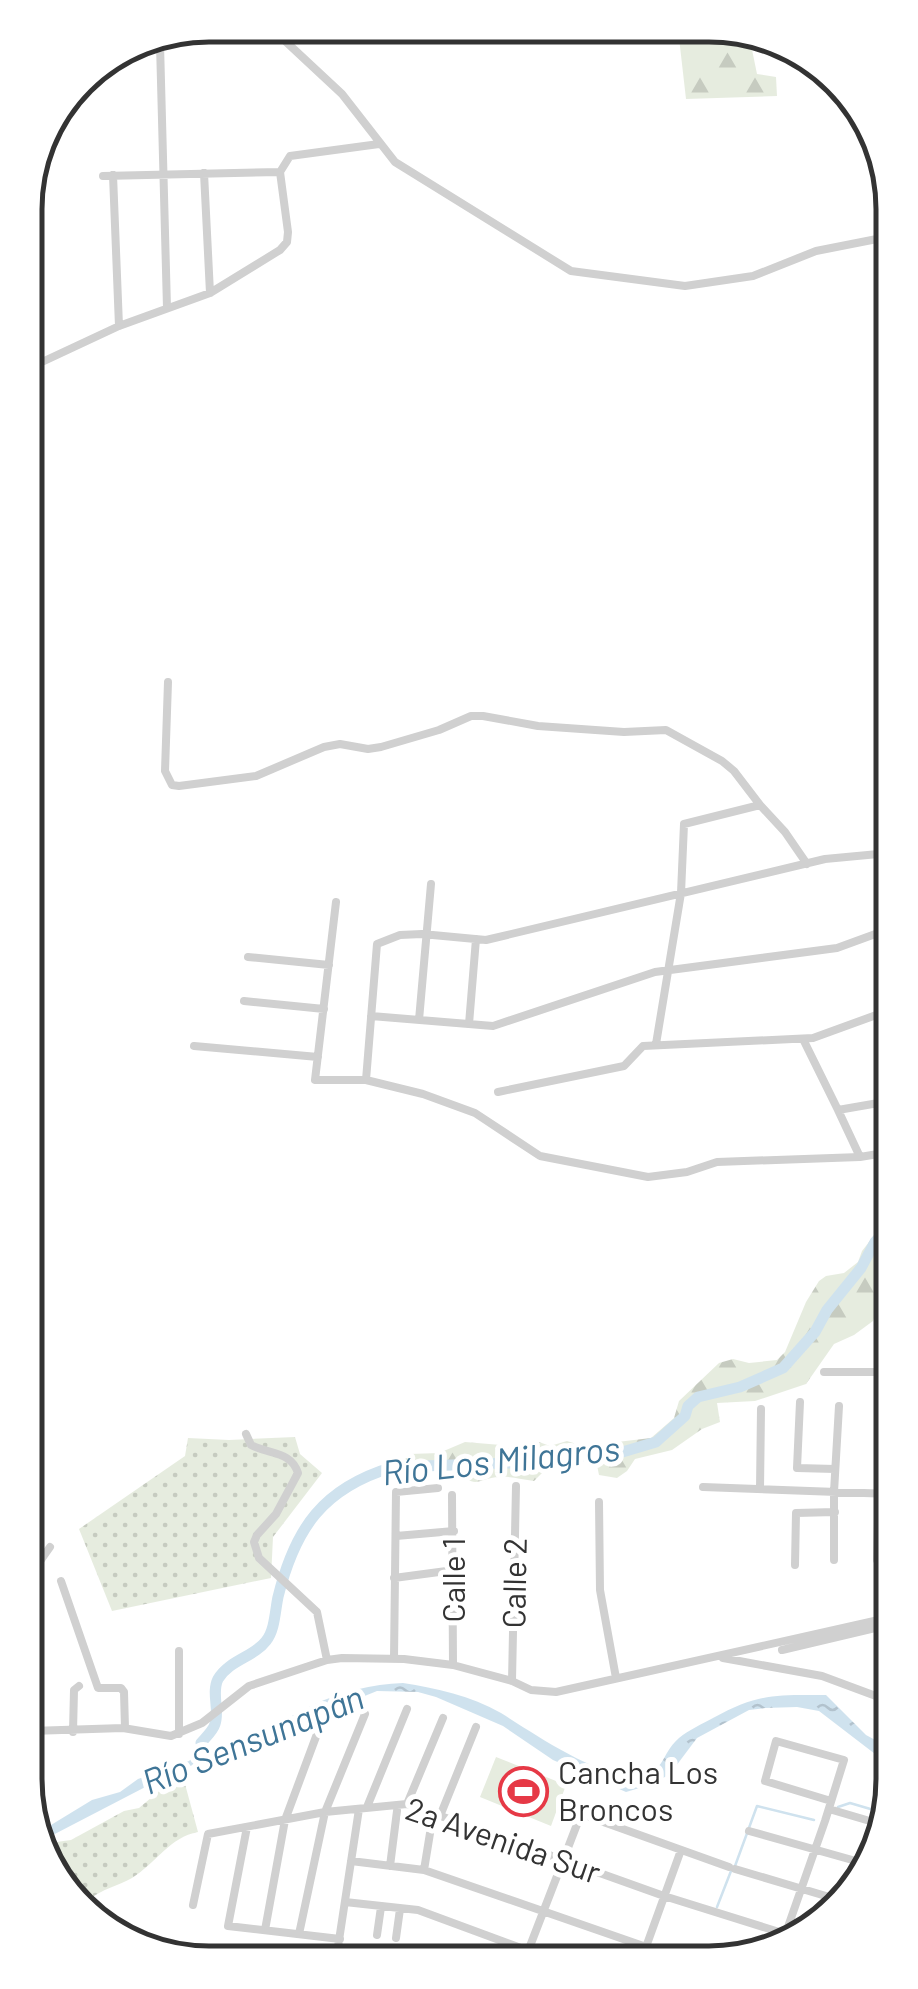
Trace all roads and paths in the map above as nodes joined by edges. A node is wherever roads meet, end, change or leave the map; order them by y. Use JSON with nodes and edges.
{"nodes":[{"id":1,"x":285,"y":42,"type":"edge"},
{"id":2,"x":160,"y":50,"type":"edge"},
{"id":3,"x":379,"y":144,"type":"junction"},
{"id":4,"x":280,"y":172,"type":"junction"},
{"id":5,"x":163,"y":174,"type":"junction"},
{"id":6,"x":204,"y":174,"type":"junction"},
{"id":7,"x":876,"y":240,"type":"edge"},
{"id":8,"x":210,"y":293,"type":"junction"},
{"id":9,"x":167,"y":308,"type":"junction"},
{"id":10,"x":119,"y":326,"type":"junction"},
{"id":11,"x":43,"y":362,"type":"edge"},
{"id":12,"x":168,"y":682,"type":"dead end"},
{"id":13,"x":760,"y":806,"type":"junction"},
{"id":14,"x":876,"y":854,"type":"edge"},
{"id":15,"x":807,"y":864,"type":"junction"},
{"id":16,"x":431,"y":884,"type":"dead end"},
{"id":17,"x":681,"y":893,"type":"junction"},
{"id":18,"x":336,"y":902,"type":"dead end"},
{"id":19,"x":876,"y":934,"type":"edge"},
{"id":20,"x":426,"y":935,"type":"junction"},
{"id":21,"x":476,"y":939,"type":"junction"},
{"id":22,"x":248,"y":956,"type":"dead end"},
{"id":23,"x":329,"y":965,"type":"junction"},
{"id":24,"x":669,"y":969,"type":"junction"},
{"id":25,"x":244,"y":1001,"type":"dead end"},
{"id":26,"x":324,"y":1009,"type":"junction"},
{"id":27,"x":875,"y":1015,"type":"edge"},
{"id":28,"x":372,"y":1016,"type":"junction"},
{"id":29,"x":419,"y":1020,"type":"junction"},
{"id":30,"x":469,"y":1024,"type":"junction"},
{"id":31,"x":804,"y":1038,"type":"junction"},
{"id":32,"x":656,"y":1044,"type":"junction"},
{"id":33,"x":194,"y":1046,"type":"dead end"},
{"id":34,"x":318,"y":1057,"type":"junction"},
{"id":35,"x":366,"y":1080,"type":"junction"},
{"id":36,"x":498,"y":1092,"type":"dead end"},
{"id":37,"x":875,"y":1104,"type":"edge"},
{"id":38,"x":838,"y":1110,"type":"junction"},
{"id":39,"x":875,"y":1154,"type":"edge"},
{"id":40,"x":860,"y":1157,"type":"junction"},
{"id":41,"x":824,"y":1372,"type":"dead end"},
{"id":42,"x":875,"y":1372,"type":"edge"},
{"id":43,"x":800,"y":1402,"type":"dead end"},
{"id":44,"x":839,"y":1406,"type":"dead end"},
{"id":45,"x":761,"y":1409,"type":"dead end"},
{"id":46,"x":246,"y":1434,"type":"dead end"},
{"id":47,"x":835,"y":1470,"type":"junction"},
{"id":48,"x":516,"y":1486,"type":"dead end"},
{"id":49,"x":703,"y":1487,"type":"dead end"},
{"id":50,"x":438,"y":1488,"type":"dead end"},
{"id":51,"x":760,"y":1489,"type":"junction"},
{"id":52,"x":834,"y":1492,"type":"junction"},
{"id":53,"x":875,"y":1494,"type":"edge"},
{"id":54,"x":452,"y":1495,"type":"dead end"},
{"id":55,"x":599,"y":1502,"type":"dead end"},
{"id":56,"x":835,"y":1512,"type":"junction"},
{"id":57,"x":454,"y":1532,"type":"junction"},
{"id":58,"x":396,"y":1536,"type":"junction"},
{"id":59,"x":50,"y":1548,"type":"dead end"},
{"id":60,"x":42,"y":1559,"type":"edge"},
{"id":61,"x":834,"y":1560,"type":"dead end"},
{"id":62,"x":795,"y":1565,"type":"dead end"},
{"id":63,"x":454,"y":1570,"type":"junction"},
{"id":64,"x":394,"y":1578,"type":"junction"},
{"id":65,"x":60,"y":1581,"type":"dead end"},
{"id":66,"x":875,"y":1624,"type":"edge"},
{"id":67,"x":875,"y":1627,"type":"edge"},
{"id":68,"x":779,"y":1646,"type":"junction"},
{"id":69,"x":179,"y":1651,"type":"dead end"},
{"id":70,"x":717,"y":1656,"type":"junction"},
{"id":71,"x":394,"y":1659,"type":"junction"},
{"id":72,"x":327,"y":1660,"type":"junction"},
{"id":73,"x":453,"y":1665,"type":"junction"},
{"id":74,"x":778,"y":1669,"type":"junction"},
{"id":75,"x":616,"y":1678,"type":"junction"},
{"id":76,"x":512,"y":1681,"type":"junction"},
{"id":77,"x":79,"y":1686,"type":"dead end"},
{"id":78,"x":875,"y":1696,"type":"edge"},
{"id":79,"x":407,"y":1709,"type":"dead end"},
{"id":80,"x":366,"y":1714,"type":"dead end"},
{"id":81,"x":443,"y":1718,"type":"dead end"},
{"id":82,"x":476,"y":1727,"type":"dead end"},
{"id":83,"x":126,"y":1728,"type":"junction"},
{"id":84,"x":42,"y":1731,"type":"edge"},
{"id":85,"x":72,"y":1732,"type":"junction"},
{"id":86,"x":179,"y":1734,"type":"junction"},
{"id":87,"x":316,"y":1734,"type":"dead end"},
{"id":88,"x":830,"y":1806,"type":"junction"},
{"id":89,"x":364,"y":1808,"type":"junction"},
{"id":90,"x":399,"y":1810,"type":"junction"},
{"id":91,"x":326,"y":1812,"type":"junction"},
{"id":92,"x":285,"y":1820,"type":"junction"},
{"id":93,"x":434,"y":1820,"type":"junction"},
{"id":94,"x":870,"y":1820,"type":"edge"},
{"id":95,"x":247,"y":1828,"type":"junction"},
{"id":96,"x":749,"y":1831,"type":"dead end"},
{"id":97,"x":681,"y":1850,"type":"junction"},
{"id":98,"x":814,"y":1850,"type":"junction"},
{"id":99,"x":564,"y":1860,"type":"junction"},
{"id":100,"x":854,"y":1860,"type":"edge"},
{"id":101,"x":352,"y":1861,"type":"junction"},
{"id":102,"x":390,"y":1866,"type":"junction"},
{"id":103,"x":424,"y":1870,"type":"junction"},
{"id":104,"x":799,"y":1890,"type":"junction"},
{"id":105,"x":664,"y":1896,"type":"junction"},
{"id":106,"x":827,"y":1897,"type":"edge"},
{"id":107,"x":345,"y":1902,"type":"junction"},
{"id":108,"x":193,"y":1905,"type":"dead end"},
{"id":109,"x":381,"y":1907,"type":"junction"},
{"id":110,"x":400,"y":1909,"type":"junction"},
{"id":111,"x":543,"y":1912,"type":"junction"},
{"id":112,"x":790,"y":1924,"type":"edge"},
{"id":113,"x":265,"y":1930,"type":"junction"},
{"id":114,"x":775,"y":1933,"type":"edge"},
{"id":115,"x":298,"y":1934,"type":"junction"},
{"id":116,"x":377,"y":1935,"type":"dead end"},
{"id":117,"x":396,"y":1938,"type":"dead end"},
{"id":118,"x":340,"y":1939,"type":"junction"},
{"id":119,"x":339,"y":1946,"type":"edge"},
{"id":120,"x":505,"y":1946,"type":"edge"},
{"id":121,"x":530,"y":1946,"type":"edge"},
{"id":122,"x":646,"y":1946,"type":"joint"}],
"edges":[{"from":1,"to":3,"type":"street"},
{"from":2,"to":5,"type":"street"},
{"from":3,"to":4,"type":"street"},
{"from":3,"to":7,"type":"street"},
{"from":4,"to":6,"type":"street"},
{"from":4,"to":8,"type":"street"},
{"from":5,"to":6,"type":"street"},
{"from":5,"to":9,"type":"street"},
{"from":5,"to":10,"type":"street"},
{"from":6,"to":8,"type":"street"},
{"from":8,"to":9,"type":"street"},
{"from":9,"to":10,"type":"street"},
{"from":10,"to":11,"type":"street"},
{"from":12,"to":13,"type":"street"},
{"from":13,"to":15,"type":"street"},
{"from":13,"to":17,"type":"street"},
{"from":14,"to":15,"type":"street"},
{"from":15,"to":17,"type":"street"},
{"from":16,"to":20,"type":"street"},
{"from":17,"to":21,"type":"street"},
{"from":17,"to":24,"type":"street"},
{"from":18,"to":23,"type":"street"},
{"from":19,"to":24,"type":"street"},
{"from":20,"to":21,"type":"street"},
{"from":20,"to":28,"type":"street"},
{"from":20,"to":29,"type":"street"},
{"from":21,"to":30,"type":"street"},
{"from":22,"to":23,"type":"street"},
{"from":23,"to":26,"type":"street"},
{"from":24,"to":30,"type":"street"},
{"from":24,"to":32,"type":"street"},
{"from":25,"to":26,"type":"street"},
{"from":26,"to":34,"type":"street"},
{"from":27,"to":31,"type":"street"},
{"from":28,"to":29,"type":"street"},
{"from":28,"to":35,"type":"street"},
{"from":29,"to":30,"type":"street"},
{"from":31,"to":32,"type":"street"},
{"from":31,"to":38,"type":"street"},
{"from":32,"to":36,"type":"street"},
{"from":33,"to":34,"type":"street"},
{"from":34,"to":35,"type":"street"},
{"from":35,"to":40,"type":"street"},
{"from":37,"to":38,"type":"street"},
{"from":38,"to":40,"type":"street"},
{"from":39,"to":40,"type":"street"},
{"from":41,"to":42,"type":"street"},
{"from":43,"to":47,"type":"street"},
{"from":44,"to":47,"type":"street"},
{"from":45,"to":51,"type":"street"},
{"from":46,"to":72,"type":"street"},
{"from":47,"to":52,"type":"street"},
{"from":48,"to":76,"type":"street","name":"Calle 2"},
{"from":49,"to":51,"type":"street"},
{"from":50,"to":58,"type":"street"},
{"from":51,"to":52,"type":"street"},
{"from":52,"to":53,"type":"street"},
{"from":52,"to":56,"type":"street"},
{"from":54,"to":57,"type":"street","name":"Calle 1"},
{"from":55,"to":75,"type":"street"},
{"from":56,"to":61,"type":"street"},
{"from":56,"to":62,"type":"street"},
{"from":57,"to":58,"type":"street"},
{"from":57,"to":63,"type":"street","name":"Calle 1"},
{"from":58,"to":64,"type":"street"},
{"from":59,"to":60,"type":"street"},
{"from":63,"to":64,"type":"street"},
{"from":63,"to":73,"type":"street","name":"Calle 1"},
{"from":64,"to":71,"type":"street"},
{"from":65,"to":83,"type":"street"},
{"from":66,"to":68,"type":"street"},
{"from":67,"to":68,"type":"street"},
{"from":68,"to":70,"type":"street"},
{"from":68,"to":74,"type":"street"},
{"from":69,"to":86,"type":"street"},
{"from":70,"to":74,"type":"street"},
{"from":70,"to":75,"type":"street"},
{"from":71,"to":72,"type":"street"},
{"from":71,"to":73,"type":"street"},
{"from":72,"to":86,"type":"street"},
{"from":73,"to":76,"type":"street"},
{"from":74,"to":78,"type":"street"},
{"from":75,"to":76,"type":"street"},
{"from":77,"to":85,"type":"street"},
{"from":79,"to":89,"type":"street"},
{"from":80,"to":91,"type":"street"},
{"from":81,"to":90,"type":"street"},
{"from":82,"to":93,"type":"street"},
{"from":83,"to":85,"type":"street"},
{"from":83,"to":86,"type":"street"},
{"from":84,"to":85,"type":"street"},
{"from":87,"to":92,"type":"street"},
{"from":88,"to":88,"type":"street"},
{"from":88,"to":94,"type":"street"},
{"from":88,"to":98,"type":"street"},
{"from":89,"to":90,"type":"street","name":"2a Avenida Sur"},
{"from":89,"to":91,"type":"street","name":"2a Avenida Sur"},
{"from":89,"to":101,"type":"street"},
{"from":90,"to":93,"type":"street","name":"2a Avenida Sur"},
{"from":90,"to":102,"type":"street"},
{"from":91,"to":92,"type":"street","name":"2a Avenida Sur"},
{"from":91,"to":115,"type":"street"},
{"from":92,"to":95,"type":"street","name":"2a Avenida Sur"},
{"from":92,"to":113,"type":"street"},
{"from":93,"to":99,"type":"street","name":"2a Avenida Sur"},
{"from":93,"to":103,"type":"street"},
{"from":95,"to":108,"type":"street","name":"2a Avenida Sur"},
{"from":95,"to":113,"type":"street"},
{"from":96,"to":98,"type":"street"},
{"from":97,"to":99,"type":"street"},
{"from":97,"to":104,"type":"street"},
{"from":97,"to":105,"type":"street"},
{"from":98,"to":100,"type":"street"},
{"from":98,"to":104,"type":"street"},
{"from":99,"to":105,"type":"street","name":"2a Avenida Sur"},
{"from":99,"to":111,"type":"street"},
{"from":101,"to":102,"type":"street"},
{"from":101,"to":107,"type":"street"},
{"from":102,"to":103,"type":"street"},
{"from":103,"to":111,"type":"street"},
{"from":104,"to":106,"type":"street"},
{"from":104,"to":112,"type":"street"},
{"from":105,"to":114,"type":"street","name":"2a Avenida Sur"},
{"from":105,"to":122,"type":"street"},
{"from":107,"to":109,"type":"street"},
{"from":107,"to":118,"type":"street"},
{"from":109,"to":110,"type":"street"},
{"from":109,"to":116,"type":"street"},
{"from":110,"to":117,"type":"street"},
{"from":110,"to":120,"type":"street"},
{"from":111,"to":121,"type":"street"},
{"from":111,"to":122,"type":"street"},
{"from":113,"to":115,"type":"street"},
{"from":115,"to":118,"type":"street"},
{"from":118,"to":119,"type":"street"}]}
